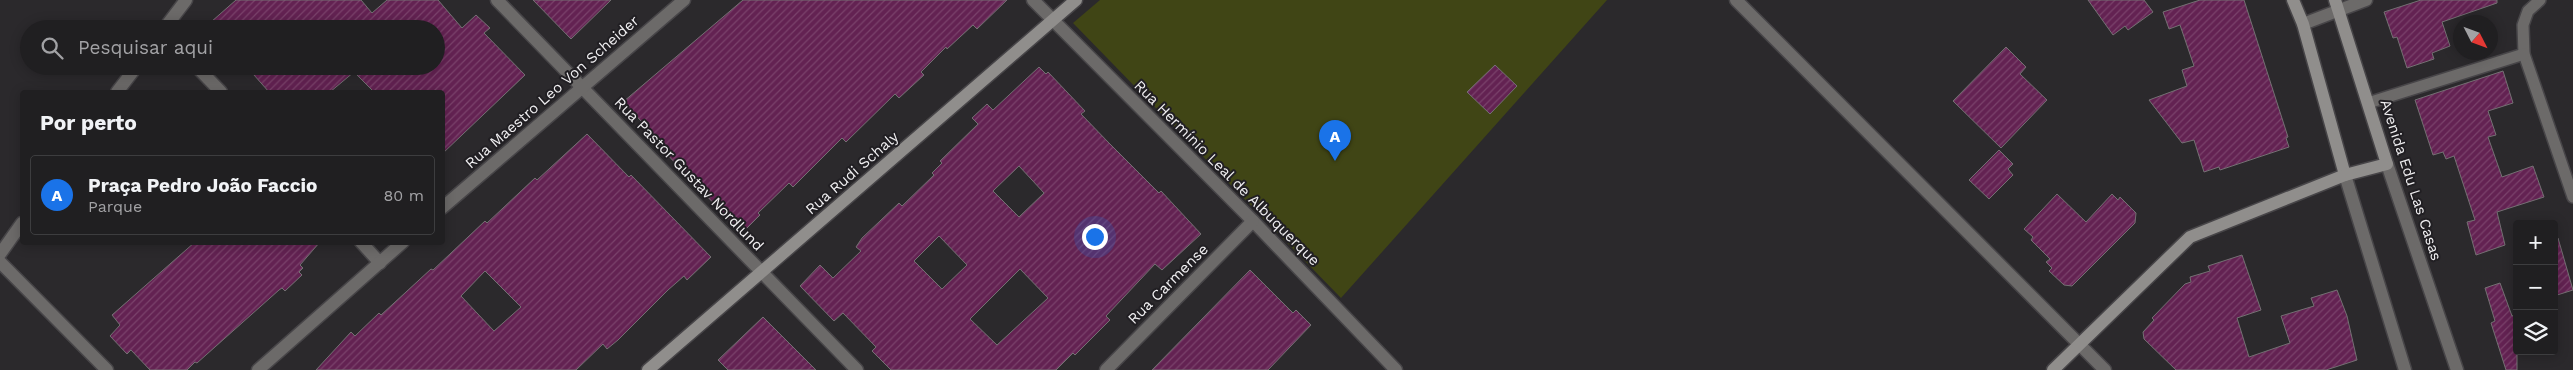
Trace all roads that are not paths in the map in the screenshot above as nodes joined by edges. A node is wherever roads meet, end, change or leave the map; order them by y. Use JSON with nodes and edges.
{"nodes":[{"id":1,"x":186,"y":0,"type":"edge"},
{"id":2,"x":497,"y":0,"type":"edge"},
{"id":3,"x":684,"y":0,"type":"edge"},
{"id":4,"x":1033,"y":0,"type":"edge"},
{"id":5,"x":1076,"y":0,"type":"edge"},
{"id":6,"x":1736,"y":0,"type":"edge"},
{"id":7,"x":2293,"y":0,"type":"edge"},
{"id":8,"x":2366,"y":0,"type":"edge"},
{"id":9,"x":2540,"y":0,"type":"edge"},
{"id":10,"x":2337,"y":5,"type":"edge"},
{"id":11,"x":171,"y":20,"type":"edge"},
{"id":12,"x":1053,"y":20,"type":"junction"},
{"id":13,"x":2303,"y":24,"type":"junction"},
{"id":14,"x":2524,"y":54,"type":"junction"},
{"id":15,"x":129,"y":75,"type":"edge"},
{"id":16,"x":205,"y":75,"type":"edge"},
{"id":17,"x":581,"y":87,"type":"junction"},
{"id":18,"x":118,"y":90,"type":"edge"},
{"id":19,"x":219,"y":90,"type":"edge"},
{"id":20,"x":2368,"y":103,"type":"junction"},
{"id":21,"x":2387,"y":164,"type":"junction"},
{"id":22,"x":2345,"y":175,"type":"junction"},
{"id":23,"x":2573,"y":197,"type":"edge"},
{"id":24,"x":445,"y":205,"type":"edge"},
{"id":25,"x":1253,"y":221,"type":"junction"},
{"id":26,"x":20,"y":226,"type":"edge"},
{"id":27,"x":364,"y":245,"type":"edge"},
{"id":28,"x":400,"y":245,"type":"edge"},
{"id":29,"x":0,"y":254,"type":"edge"},
{"id":30,"x":0,"y":262,"type":"edge"},
{"id":31,"x":380,"y":263,"type":"junction"},
{"id":32,"x":762,"y":273,"type":"junction"},
{"id":33,"x":2079,"y":343,"type":"junction"},
{"id":34,"x":107,"y":370,"type":"edge"},
{"id":35,"x":258,"y":370,"type":"edge"},
{"id":36,"x":648,"y":370,"type":"edge"},
{"id":37,"x":857,"y":370,"type":"edge"},
{"id":38,"x":1106,"y":370,"type":"edge"},
{"id":39,"x":1396,"y":370,"type":"edge"},
{"id":40,"x":2053,"y":370,"type":"edge"},
{"id":41,"x":2105,"y":370,"type":"edge"},
{"id":42,"x":2406,"y":370,"type":"edge"},
{"id":43,"x":2457,"y":370,"type":"edge"}],
"edges":[{"from":1,"to":11,"type":"street"},
{"from":2,"to":17,"type":"street","name":"Rua Pastor Gustav Nordlund"},
{"from":3,"to":17,"type":"street","name":"Rua Maestro Leo Von Scheider"},
{"from":4,"to":12,"type":"street","name":"Rua Hermínio Leal de Albuquerque"},
{"from":5,"to":12,"type":"street","name":"Rua Rudi Schaly"},
{"from":6,"to":33,"type":"street"},
{"from":7,"to":13,"type":"street"},
{"from":8,"to":10,"type":"street"},
{"from":9,"to":14,"type":"lane"},
{"from":10,"to":13,"type":"street"},
{"from":10,"to":20,"type":"street","name":"Avenida Edu Las Casas"},
{"from":12,"to":25,"type":"street","name":"Rua Hermínio Leal de Albuquerque"},
{"from":12,"to":32,"type":"street","name":"Rua Rudi Schaly"},
{"from":13,"to":22,"type":"street"},
{"from":14,"to":20,"type":"lane"},
{"from":14,"to":23,"type":"lane"},
{"from":15,"to":18,"type":"street"},
{"from":16,"to":19,"type":"street"},
{"from":17,"to":24,"type":"street","name":"Rua Maestro Leo Von Scheider"},
{"from":17,"to":32,"type":"street","name":"Rua Pastor Gustav Nordlund"},
{"from":20,"to":21,"type":"street","name":"Avenida Edu Las Casas"},
{"from":21,"to":22,"type":"street"},
{"from":21,"to":43,"type":"street","name":"Avenida Edu Las Casas"},
{"from":22,"to":33,"type":"street"},
{"from":22,"to":42,"type":"street"},
{"from":25,"to":38,"type":"street","name":"Rua Carmense"},
{"from":25,"to":39,"type":"street","name":"Rua Hermínio Leal de Albuquerque"},
{"from":26,"to":29,"type":"street"},
{"from":27,"to":31,"type":"street"},
{"from":28,"to":31,"type":"street"},
{"from":30,"to":34,"type":"street"},
{"from":31,"to":35,"type":"street"},
{"from":32,"to":36,"type":"street","name":"Rua Rudi Schaly"},
{"from":32,"to":37,"type":"street","name":"Rua Pastor Gustav Nordlund"},
{"from":33,"to":40,"type":"street"},
{"from":33,"to":41,"type":"street"}]}
